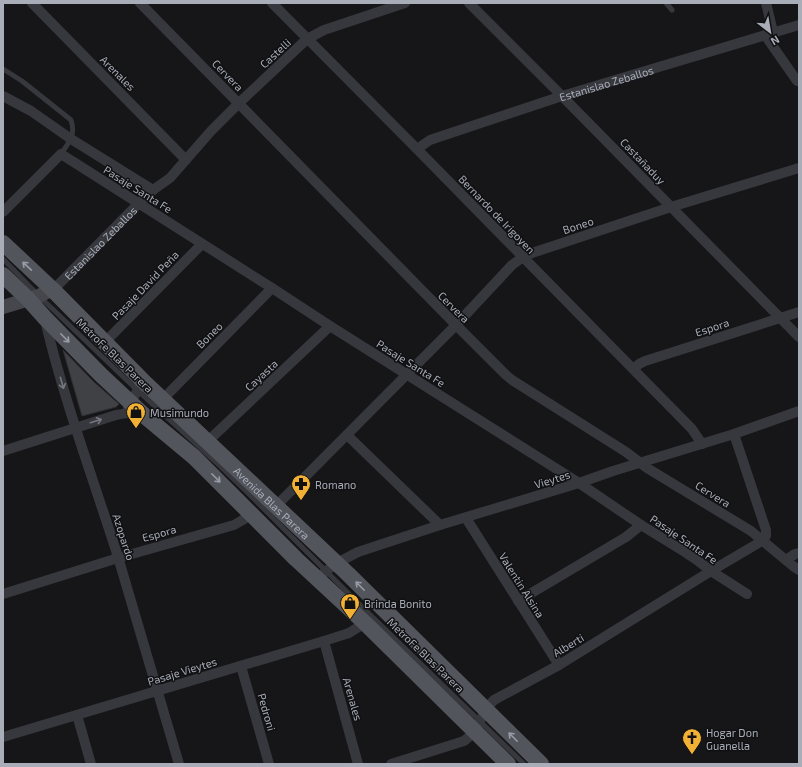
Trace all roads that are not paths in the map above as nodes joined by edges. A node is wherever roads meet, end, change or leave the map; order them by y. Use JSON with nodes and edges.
{"nodes":[{"id":1,"x":32,"y":3,"type":"edge"},
{"id":2,"x":140,"y":3,"type":"edge"},
{"id":3,"x":272,"y":3,"type":"edge"},
{"id":4,"x":405,"y":3,"type":"edge"},
{"id":5,"x":468,"y":3,"type":"edge"},
{"id":6,"x":666,"y":3,"type":"edge"},
{"id":7,"x":766,"y":3,"type":"edge"},
{"id":8,"x":672,"y":10,"type":"dead end"},
{"id":9,"x":799,"y":25,"type":"edge"},
{"id":10,"x":769,"y":33,"type":"junction"},
{"id":11,"x":307,"y":39,"type":"junction"},
{"id":12,"x":3,"y":69,"type":"edge"},
{"id":13,"x":797,"y":81,"type":"dead end"},
{"id":14,"x":3,"y":96,"type":"edge"},
{"id":15,"x":562,"y":96,"type":"junction"},
{"id":16,"x":238,"y":103,"type":"junction"},
{"id":17,"x":71,"y":139,"type":"junction"},
{"id":18,"x":417,"y":149,"type":"junction"},
{"id":19,"x":61,"y":154,"type":"junction"},
{"id":20,"x":186,"y":160,"type":"junction"},
{"id":21,"x":799,"y":168,"type":"edge"},
{"id":22,"x":153,"y":190,"type":"junction"},
{"id":23,"x":138,"y":204,"type":"junction"},
{"id":24,"x":671,"y":207,"type":"junction"},
{"id":25,"x":3,"y":212,"type":"edge"},
{"id":26,"x":3,"y":243,"type":"edge"},
{"id":27,"x":202,"y":244,"type":"junction"},
{"id":28,"x":523,"y":258,"type":"junction"},
{"id":29,"x":3,"y":259,"type":"edge"},
{"id":30,"x":3,"y":275,"type":"edge"},
{"id":31,"x":272,"y":288,"type":"junction"},
{"id":32,"x":40,"y":295,"type":"junction"},
{"id":33,"x":3,"y":307,"type":"edge"},
{"id":34,"x":799,"y":312,"type":"edge"},
{"id":35,"x":45,"y":318,"type":"junction"},
{"id":36,"x":780,"y":318,"type":"junction"},
{"id":37,"x":456,"y":325,"type":"junction"},
{"id":38,"x":330,"y":326,"type":"junction"},
{"id":39,"x":799,"y":338,"type":"edge"},
{"id":40,"x":105,"y":342,"type":"junction"},
{"id":41,"x":634,"y":369,"type":"junction"},
{"id":42,"x":407,"y":374,"type":"junction"},
{"id":43,"x":137,"y":392,"type":"junction"},
{"id":44,"x":162,"y":399,"type":"junction"},
{"id":45,"x":799,"y":411,"type":"edge"},
{"id":46,"x":116,"y":415,"type":"junction"},
{"id":47,"x":146,"y":417,"type":"junction"},
{"id":48,"x":76,"y":428,"type":"junction"},
{"id":49,"x":734,"y":434,"type":"junction"},
{"id":50,"x":347,"y":435,"type":"junction"},
{"id":51,"x":208,"y":441,"type":"junction"},
{"id":52,"x":702,"y":444,"type":"junction"},
{"id":53,"x":3,"y":451,"type":"edge"},
{"id":54,"x":641,"y":463,"type":"junction"},
{"id":55,"x":579,"y":483,"type":"junction"},
{"id":56,"x":276,"y":506,"type":"junction"},
{"id":57,"x":252,"y":514,"type":"junction"},
{"id":58,"x":466,"y":518,"type":"junction"},
{"id":59,"x":641,"y":524,"type":"junction"},
{"id":60,"x":440,"y":525,"type":"junction"},
{"id":61,"x":762,"y":541,"type":"junction"},
{"id":62,"x":799,"y":553,"type":"edge"},
{"id":63,"x":118,"y":558,"type":"junction"},
{"id":64,"x":786,"y":560,"type":"junction"},
{"id":65,"x":799,"y":570,"type":"edge"},
{"id":66,"x":326,"y":571,"type":"junction"},
{"id":67,"x":711,"y":571,"type":"junction"},
{"id":68,"x":3,"y":594,"type":"edge"},
{"id":69,"x":747,"y":594,"type":"dead end"},
{"id":70,"x":518,"y":601,"type":"junction"},
{"id":71,"x":365,"y":623,"type":"junction"},
{"id":72,"x":324,"y":641,"type":"junction"},
{"id":73,"x":559,"y":665,"type":"junction"},
{"id":74,"x":241,"y":666,"type":"junction"},
{"id":75,"x":157,"y":691,"type":"junction"},
{"id":76,"x":76,"y":715,"type":"junction"},
{"id":77,"x":480,"y":721,"type":"junction"},
{"id":78,"x":3,"y":737,"type":"edge"},
{"id":79,"x":90,"y":764,"type":"edge"},
{"id":80,"x":179,"y":764,"type":"edge"},
{"id":81,"x":270,"y":764,"type":"edge"},
{"id":82,"x":358,"y":764,"type":"edge"},
{"id":83,"x":391,"y":764,"type":"edge"},
{"id":84,"x":508,"y":764,"type":"edge"},
{"id":85,"x":524,"y":764,"type":"edge"},
{"id":86,"x":541,"y":764,"type":"edge"}],
"edges":[{"from":1,"to":20,"type":"street","name":"Arenales"},
{"from":2,"to":16,"type":"street","name":"Cervera"},
{"from":3,"to":11,"type":"street","name":"Bernardo de Irigoyen"},
{"from":4,"to":11,"type":"street","name":"Castelli"},
{"from":5,"to":15,"type":"street","name":"Castañaduy"},
{"from":6,"to":8,"type":"lane"},
{"from":7,"to":10,"type":"street"},
{"from":9,"to":10,"type":"street","name":"Estanislao Zeballos"},
{"from":10,"to":13,"type":"street"},
{"from":10,"to":15,"type":"street","name":"Estanislao Zeballos"},
{"from":11,"to":16,"type":"street","name":"Castelli"},
{"from":11,"to":18,"type":"street","name":"Bernardo de Irigoyen"},
{"from":12,"to":17,"type":"lane"},
{"from":14,"to":17,"type":"street","name":"Pasaje Santa Fe"},
{"from":15,"to":18,"type":"street","name":"Estanislao Zeballos"},
{"from":15,"to":24,"type":"street","name":"Castañaduy"},
{"from":16,"to":20,"type":"street","name":"Castelli"},
{"from":16,"to":37,"type":"street","name":"Cervera"},
{"from":17,"to":19,"type":"lane"},
{"from":17,"to":22,"type":"street","name":"Pasaje Santa Fe"},
{"from":18,"to":28,"type":"street","name":"Bernardo de Irigoyen"},
{"from":19,"to":23,"type":"street","name":"Pasaje Santa Fe"},
{"from":19,"to":25,"type":"street"},
{"from":20,"to":22,"type":"street","name":"Estanislao Zeballos"},
{"from":21,"to":24,"type":"street","name":"Boneo"},
{"from":22,"to":23,"type":"street","name":"Estanislao Zeballos"},
{"from":23,"to":27,"type":"street","name":"Pasaje Santa Fe"},
{"from":23,"to":32,"type":"street","name":"Estanislao Zeballos"},
{"from":24,"to":28,"type":"street","name":"Boneo"},
{"from":24,"to":36,"type":"street","name":"Castañaduy"},
{"from":32,"to":26,"type":"main road","name":"Avenida Blas Parera","one_way":true},
{"from":27,"to":31,"type":"street","name":"Pasaje Santa Fe"},
{"from":27,"to":40,"type":"street","name":"Pasaje David Peña"},
{"from":28,"to":37,"type":"street","name":"Boneo"},
{"from":28,"to":41,"type":"street","name":"Bernardo de Irigoyen"},
{"from":29,"to":32,"type":"lane","name":"MetroFe Blas Parera"},
{"from":30,"to":32,"type":"main road","name":"Avenida Blas Parera"},
{"from":31,"to":38,"type":"street","name":"Pasaje Santa Fe"},
{"from":31,"to":44,"type":"street","name":"Boneo"},
{"from":32,"to":33,"type":"main road","name":"Estanislao Zeballos"},
{"from":32,"to":35,"type":"main road","name":"Avenida Blas Parera"},
{"from":32,"to":40,"type":"main road","name":"Avenida Blas Parera"},
{"from":32,"to":43,"type":"lane","name":"MetroFe Blas Parera"},
{"from":34,"to":36,"type":"street","name":"Espora"},
{"from":35,"to":43,"type":"main road","name":"Avenida Blas Parera","one_way":true},
{"from":35,"to":48,"type":"street","name":"Azopardo","one_way":true},
{"from":36,"to":39,"type":"street","name":"Castañaduy"},
{"from":36,"to":41,"type":"street","name":"Espora"},
{"from":37,"to":42,"type":"street","name":"Boneo"},
{"from":37,"to":54,"type":"street","name":"Cervera"},
{"from":38,"to":42,"type":"street","name":"Pasaje Santa Fe"},
{"from":38,"to":51,"type":"street","name":"Cayasta"},
{"from":40,"to":43,"type":"main road","name":"Avenida Blas Parera"},
{"from":41,"to":52,"type":"street","name":"Bernardo de Irigoyen"},
{"from":42,"to":50,"type":"street"},
{"from":42,"to":55,"type":"street","name":"Pasaje Santa Fe"},
{"from":43,"to":44,"type":"main road","name":"Avenida Blas Parera"},
{"from":43,"to":46,"type":"street"},
{"from":43,"to":47,"type":"main road","name":"Avenida Blas Parera"},
{"from":43,"to":66,"type":"lane","name":"MetroFe Blas Parera"},
{"from":44,"to":51,"type":"main road","name":"Avenida Blas Parera"},
{"from":45,"to":49,"type":"street","name":"Vieytes"},
{"from":46,"to":47,"type":"street"},
{"from":48,"to":46,"type":"street","one_way":true},
{"from":47,"to":57,"type":"main road","name":"Avenida Blas Parera","one_way":true},
{"from":48,"to":53,"type":"street"},
{"from":48,"to":63,"type":"street","name":"Azopardo"},
{"from":49,"to":52,"type":"street","name":"Vieytes"},
{"from":49,"to":61,"type":"street"},
{"from":50,"to":56,"type":"street"},
{"from":50,"to":60,"type":"street"},
{"from":51,"to":56,"type":"main road","name":"Avenida Blas Parera"},
{"from":52,"to":54,"type":"street","name":"Vieytes"},
{"from":54,"to":55,"type":"street","name":"Vieytes"},
{"from":54,"to":61,"type":"street","name":"Cervera"},
{"from":55,"to":58,"type":"street","name":"Vieytes"},
{"from":55,"to":59,"type":"street","name":"Pasaje Santa Fe"},
{"from":56,"to":66,"type":"main road","name":"Avenida Blas Parera"},
{"from":57,"to":63,"type":"street","name":"Espora"},
{"from":57,"to":66,"type":"main road","name":"Avenida Blas Parera"},
{"from":58,"to":60,"type":"street","name":"Vieytes"},
{"from":58,"to":70,"type":"street","name":"Valentin Alsina"},
{"from":59,"to":67,"type":"street","name":"Pasaje Santa Fe"},
{"from":59,"to":70,"type":"street"},
{"from":60,"to":66,"type":"street","name":"Vieytes"},
{"from":61,"to":64,"type":"street","name":"Cervera"},
{"from":61,"to":67,"type":"street","name":"Alberti"},
{"from":62,"to":64,"type":"street"},
{"from":63,"to":68,"type":"street","name":"Espora"},
{"from":63,"to":75,"type":"street","name":"Azopardo"},
{"from":64,"to":65,"type":"street","name":"Cervera"},
{"from":66,"to":71,"type":"main road","name":"Avenida Blas Parera"},
{"from":66,"to":77,"type":"main road","name":"Avenida Blas Parera"},
{"from":67,"to":69,"type":"street","name":"Pasaje Santa Fe"},
{"from":67,"to":73,"type":"street","name":"Alberti"},
{"from":70,"to":73,"type":"street","name":"Valentin Alsina"},
{"from":71,"to":72,"type":"street","name":"Pasaje Vieytes"},
{"from":71,"to":77,"type":"main road","name":"Avenida Blas Parera"},
{"from":72,"to":74,"type":"street","name":"Pasaje Vieytes"},
{"from":72,"to":82,"type":"street","name":"Arenales"},
{"from":73,"to":77,"type":"street","name":"Alberti"},
{"from":74,"to":75,"type":"street","name":"Pasaje Vieytes"},
{"from":74,"to":81,"type":"street","name":"Pedroni"},
{"from":75,"to":76,"type":"street","name":"Pasaje Vieytes"},
{"from":75,"to":80,"type":"street","name":"Azopardo"},
{"from":76,"to":78,"type":"street","name":"Pasaje Vieytes"},
{"from":76,"to":79,"type":"street"},
{"from":77,"to":83,"type":"street","name":"Alberti"},
{"from":77,"to":84,"type":"main road","name":"Avenida Blas Parera"},
{"from":77,"to":85,"type":"lane"},
{"from":86,"to":77,"type":"main road","name":"Avenida Blas Parera","one_way":true}]}
